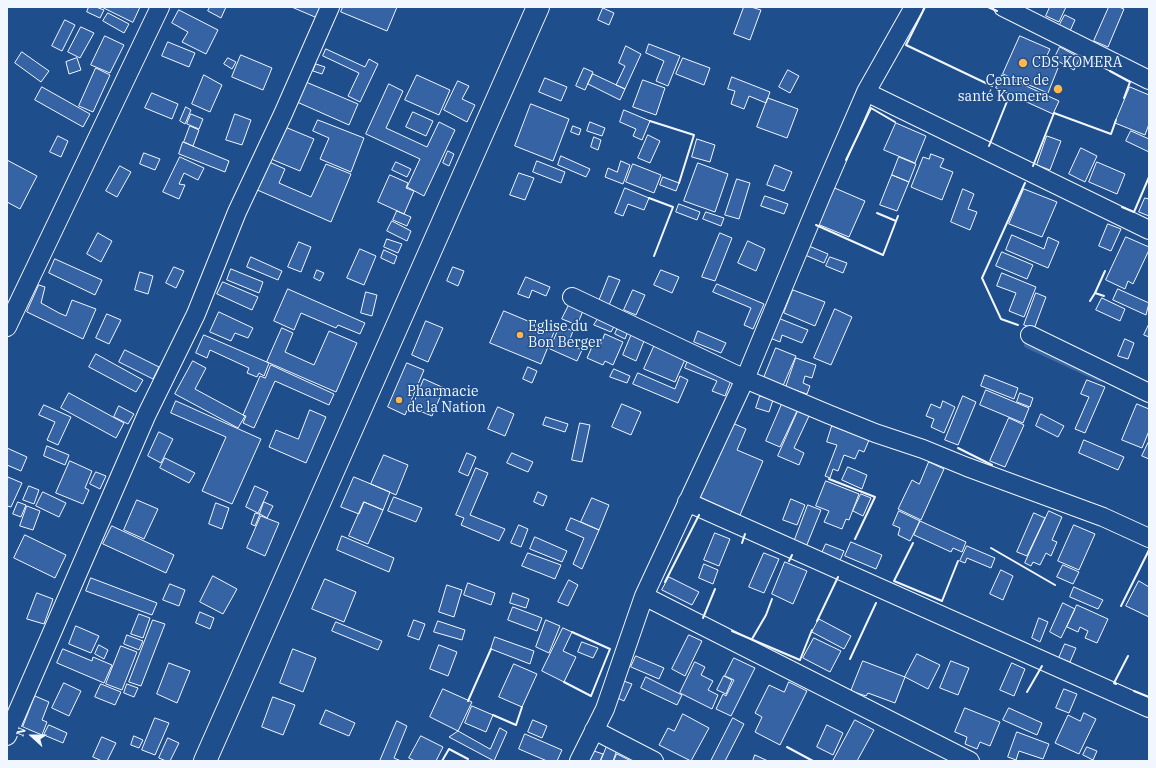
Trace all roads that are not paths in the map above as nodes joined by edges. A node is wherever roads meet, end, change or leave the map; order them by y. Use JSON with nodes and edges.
{"nodes":[{"id":1,"x":160,"y":7,"type":"edge"},
{"id":2,"x":330,"y":7,"type":"edge"},
{"id":3,"x":538,"y":7,"type":"edge"},
{"id":4,"x":914,"y":7,"type":"edge"},
{"id":5,"x":1003,"y":7,"type":"edge"},
{"id":6,"x":1149,"y":80,"type":"edge"},
{"id":7,"x":866,"y":92,"type":"junction"},
{"id":8,"x":1149,"y":230,"type":"edge"},
{"id":9,"x":572,"y":296,"type":"dead end"},
{"id":10,"x":7,"y":327,"type":"edge"},
{"id":11,"x":1030,"y":335,"type":"dead end"},
{"id":12,"x":745,"y":379,"type":"junction"},
{"id":13,"x":1149,"y":393,"type":"edge"},
{"id":14,"x":687,"y":502,"type":"junction"},
{"id":15,"x":1149,"y":538,"type":"edge"},
{"id":16,"x":644,"y":596,"type":"junction"},
{"id":17,"x":1149,"y":708,"type":"edge"},
{"id":18,"x":594,"y":730,"type":"junction"},
{"id":19,"x":7,"y":736,"type":"edge"},
{"id":20,"x":205,"y":761,"type":"edge"},
{"id":21,"x":579,"y":761,"type":"edge"},
{"id":22,"x":654,"y":761,"type":"edge"},
{"id":23,"x":970,"y":761,"type":"edge"}],
"edges":[{"from":1,"to":10,"type":"street"},
{"from":2,"to":19,"type":"street"},
{"from":3,"to":20,"type":"main road"},
{"from":4,"to":7,"type":"street"},
{"from":5,"to":6,"type":"street"},
{"from":7,"to":8,"type":"street"},
{"from":7,"to":12,"type":"street"},
{"from":9,"to":12,"type":"street"},
{"from":11,"to":13,"type":"street"},
{"from":12,"to":14,"type":"street"},
{"from":12,"to":15,"type":"street"},
{"from":14,"to":16,"type":"street"},
{"from":14,"to":17,"type":"street"},
{"from":16,"to":18,"type":"street"},
{"from":16,"to":23,"type":"street"},
{"from":18,"to":21,"type":"street"},
{"from":18,"to":22,"type":"street"}]}
